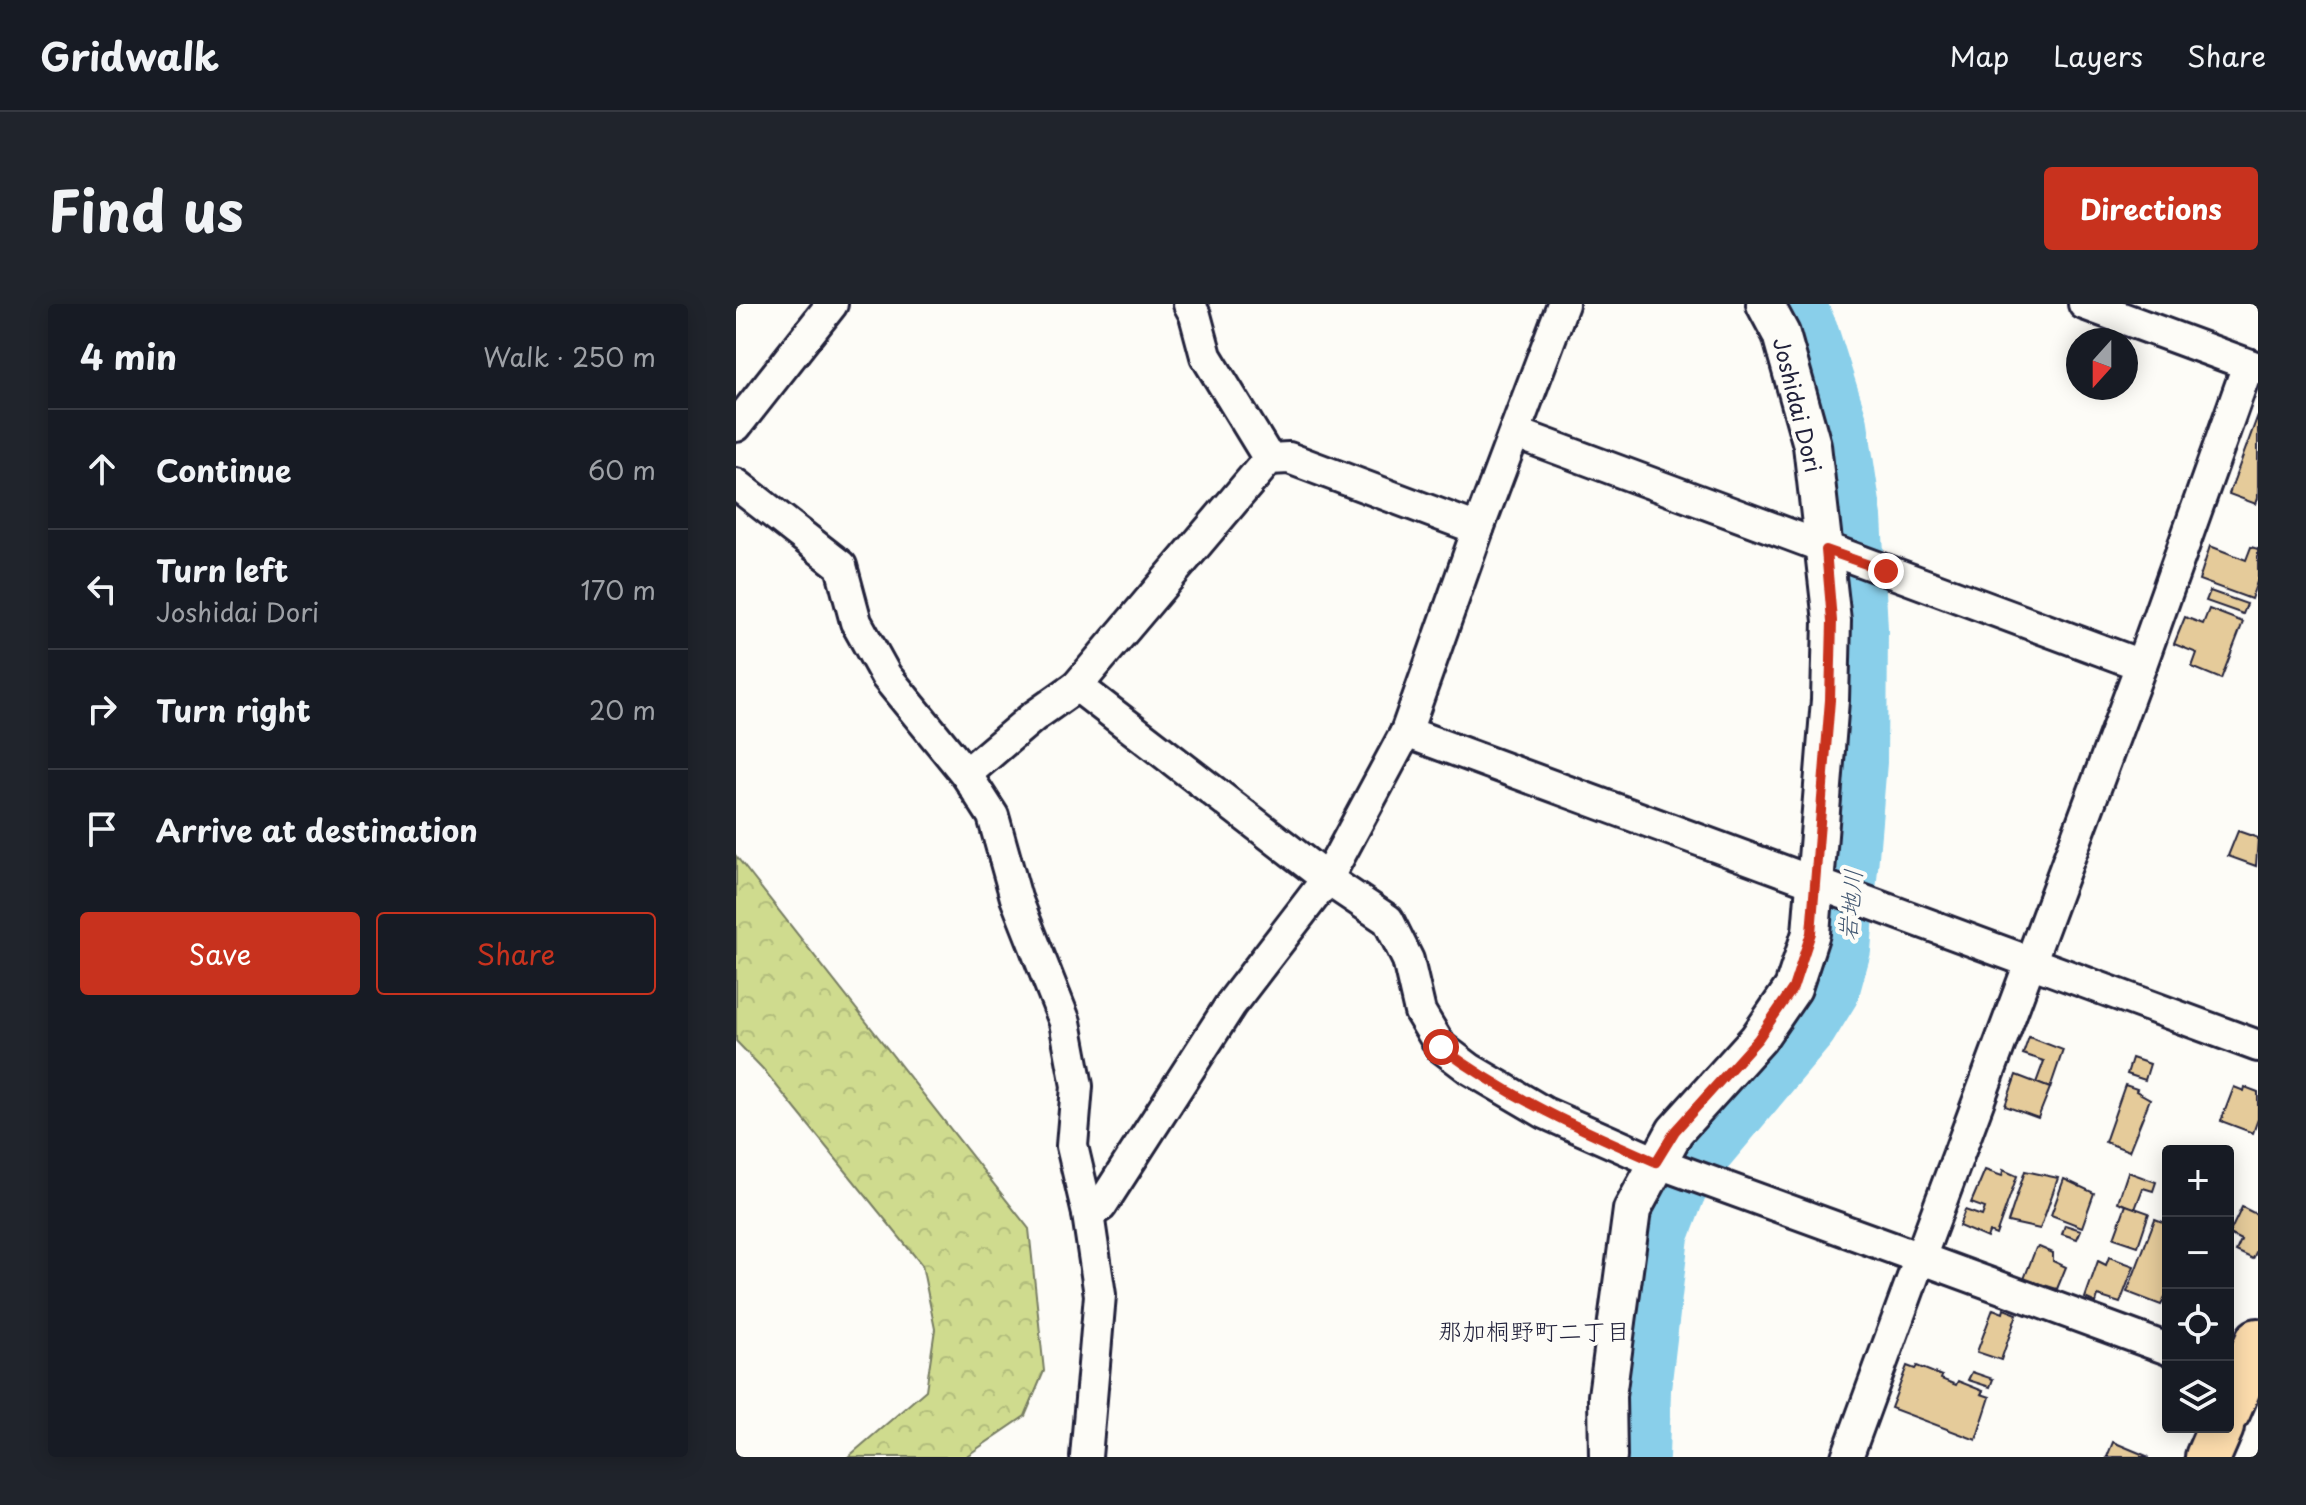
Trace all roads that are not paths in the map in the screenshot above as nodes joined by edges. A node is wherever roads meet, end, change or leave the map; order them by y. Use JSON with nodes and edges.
{"nodes":[{"id":1,"x":832,"y":304,"type":"edge"},
{"id":2,"x":1189,"y":304,"type":"edge"},
{"id":3,"x":1563,"y":304,"type":"edge"},
{"id":4,"x":1765,"y":304,"type":"edge"},
{"id":5,"x":2084,"y":304,"type":"edge"},
{"id":6,"x":2158,"y":317,"type":"edge"},
{"id":7,"x":2253,"y":366,"type":"edge"},
{"id":8,"x":736,"y":426,"type":"edge"},
{"id":9,"x":1516,"y":433,"type":"junction"},
{"id":10,"x":1269,"y":459,"type":"junction"},
{"id":11,"x":736,"y":484,"type":"edge"},
{"id":12,"x":1478,"y":529,"type":"junction"},
{"id":13,"x":1832,"y":552,"type":"junction"},
{"id":14,"x":2141,"y":665,"type":"junction"},
{"id":15,"x":1077,"y":686,"type":"junction"},
{"id":16,"x":1406,"y":732,"type":"junction"},
{"id":17,"x":966,"y":774,"type":"junction"},
{"id":18,"x":1327,"y":879,"type":"junction"},
{"id":19,"x":1823,"y":886,"type":"junction"},
{"id":20,"x":2030,"y":961,"type":"junction"},
{"id":21,"x":2258,"y":1046,"type":"edge"},
{"id":22,"x":1663,"y":1165,"type":"junction"},
{"id":23,"x":1088,"y":1214,"type":"junction"},
{"id":24,"x":1920,"y":1258,"type":"junction"},
{"id":25,"x":2162,"y":1347,"type":"edge"},
{"id":26,"x":2218,"y":1433,"type":"edge"},
{"id":27,"x":1086,"y":1457,"type":"edge"},
{"id":28,"x":1608,"y":1457,"type":"edge"},
{"id":29,"x":1847,"y":1457,"type":"edge"},
{"id":30,"x":2208,"y":1457,"type":"edge"}],
"edges":[{"from":1,"to":8,"type":"street"},
{"from":2,"to":10,"type":"street"},
{"from":3,"to":9,"type":"street"},
{"from":4,"to":13,"type":"street","name":"Joshidai Dori"},
{"from":5,"to":6,"type":"street"},
{"from":6,"to":7,"type":"street"},
{"from":7,"to":14,"type":"street"},
{"from":9,"to":12,"type":"street"},
{"from":9,"to":13,"type":"street"},
{"from":10,"to":12,"type":"street"},
{"from":10,"to":15,"type":"street"},
{"from":11,"to":17,"type":"street"},
{"from":12,"to":16,"type":"street"},
{"from":13,"to":14,"type":"street"},
{"from":13,"to":19,"type":"street","name":"Joshidai Dori"},
{"from":14,"to":20,"type":"street"},
{"from":15,"to":17,"type":"street"},
{"from":15,"to":18,"type":"street"},
{"from":16,"to":18,"type":"street"},
{"from":16,"to":19,"type":"street"},
{"from":17,"to":23,"type":"street"},
{"from":18,"to":22,"type":"street"},
{"from":18,"to":23,"type":"street"},
{"from":19,"to":20,"type":"street"},
{"from":19,"to":22,"type":"street","name":"Joshidai Dori"},
{"from":20,"to":21,"type":"street"},
{"from":20,"to":24,"type":"street"},
{"from":22,"to":24,"type":"street"},
{"from":22,"to":28,"type":"street","name":"Joshidai Dori"},
{"from":23,"to":27,"type":"street"},
{"from":24,"to":25,"type":"street"},
{"from":24,"to":29,"type":"street"},
{"from":26,"to":30,"type":"main road"}]}
